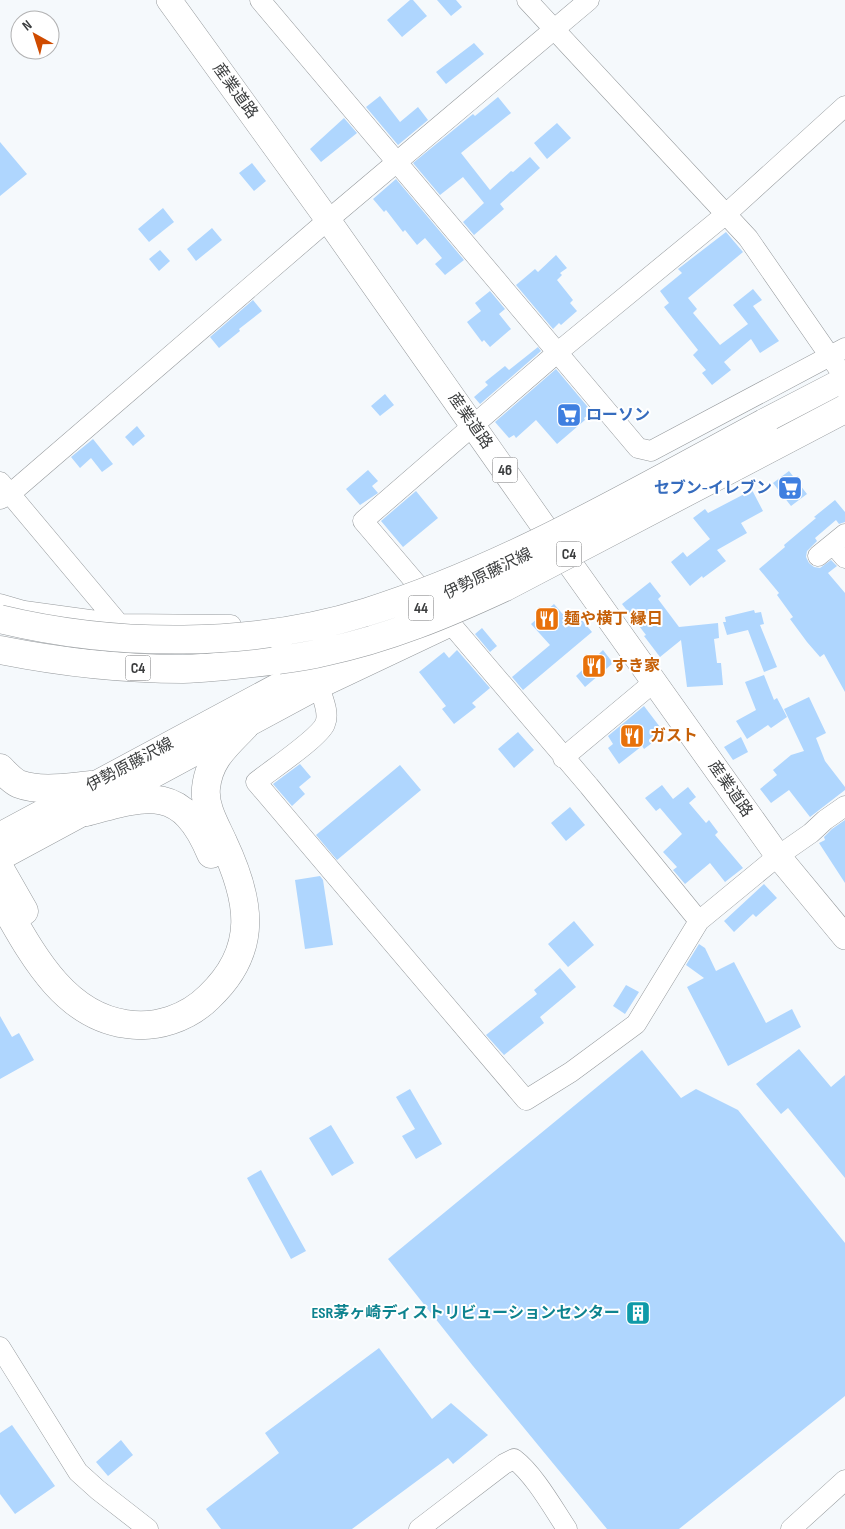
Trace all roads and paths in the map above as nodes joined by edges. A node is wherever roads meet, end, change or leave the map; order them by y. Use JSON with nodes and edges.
{"nodes":[{"id":1,"x":168,"y":0,"type":"edge"},
{"id":2,"x":260,"y":0,"type":"edge"},
{"id":3,"x":527,"y":0,"type":"edge"},
{"id":4,"x":589,"y":0,"type":"edge"},
{"id":5,"x":554,"y":30,"type":"junction"},
{"id":6,"x":845,"y":106,"type":"edge"},
{"id":7,"x":396,"y":162,"type":"junction"},
{"id":8,"x":726,"y":214,"type":"junction"},
{"id":9,"x":328,"y":220,"type":"junction"},
{"id":10,"x":558,"y":352,"type":"junction"},
{"id":11,"x":837,"y":352,"type":"edge"},
{"id":12,"x":845,"y":379,"type":"edge"},
{"id":13,"x":845,"y":388,"type":"edge"},
{"id":14,"x":845,"y":409,"type":"edge"},
{"id":15,"x":845,"y":415,"type":"edge"},
{"id":16,"x":718,"y":416,"type":"junction"},
{"id":17,"x":474,"y":426,"type":"junction"},
{"id":18,"x":735,"y":445,"type":"junction"},
{"id":19,"x":3,"y":492,"type":"edge"},
{"id":20,"x":561,"y":551,"type":"junction"},
{"id":21,"x":432,"y":602,"type":"junction"},
{"id":22,"x":0,"y":604,"type":"edge"},
{"id":23,"x":0,"y":620,"type":"edge"},
{"id":24,"x":119,"y":624,"type":"junction"},
{"id":25,"x":450,"y":624,"type":"junction"},
{"id":26,"x":0,"y":650,"type":"edge"},
{"id":27,"x":322,"y":662,"type":"junction"},
{"id":28,"x":654,"y":682,"type":"junction"},
{"id":29,"x":319,"y":686,"type":"junction"},
{"id":30,"x":245,"y":726,"type":"junction"},
{"id":31,"x":563,"y":758,"type":"junction"},
{"id":32,"x":0,"y":768,"type":"edge"},
{"id":33,"x":91,"y":786,"type":"junction"},
{"id":34,"x":845,"y":806,"type":"edge"},
{"id":35,"x":86,"y":812,"type":"junction"},
{"id":36,"x":0,"y":835,"type":"edge"},
{"id":37,"x":778,"y":856,"type":"junction"},
{"id":38,"x":0,"y":858,"type":"edge"},
{"id":39,"x":3,"y":885,"type":"edge"},
{"id":40,"x":699,"y":921,"type":"junction"},
{"id":41,"x":845,"y":937,"type":"edge"},
{"id":42,"x":0,"y":1347,"type":"edge"},
{"id":43,"x":845,"y":1480,"type":"edge"},
{"id":44,"x":148,"y":1529,"type":"edge"},
{"id":45,"x":419,"y":1529,"type":"edge"},
{"id":46,"x":566,"y":1529,"type":"edge"},
{"id":47,"x":791,"y":1529,"type":"edge"}],
"edges":[{"from":1,"to":9,"type":"main road","name":"産業道路","number":"46"},
{"from":2,"to":7,"type":"street"},
{"from":3,"to":5,"type":"street"},
{"from":4,"to":5,"type":"street"},
{"from":5,"to":7,"type":"street"},
{"from":5,"to":8,"type":"street"},
{"from":6,"to":8,"type":"street"},
{"from":7,"to":9,"type":"street"},
{"from":7,"to":10,"type":"street"},
{"from":8,"to":10,"type":"street"},
{"from":8,"to":11,"type":"street"},
{"from":9,"to":17,"type":"main road","name":"産業道路","number":"46"},
{"from":9,"to":19,"type":"street"},
{"from":10,"to":16,"type":"street"},
{"from":10,"to":17,"type":"street"},
{"from":11,"to":12,"type":"street"},
{"from":11,"to":16,"type":"street"},
{"from":12,"to":23,"type":"highway","number":"C4","bridge":true},
{"from":13,"to":18,"type":"main road","name":"伊勢原藤沢線","number":"44"},
{"from":14,"to":26,"type":"highway","number":"C4","bridge":true},
{"from":15,"to":20,"type":"main road","name":"伊勢原藤沢線","number":"44"},
{"from":16,"to":18,"type":"street"},
{"from":17,"to":20,"type":"main road","name":"産業道路","number":"46"},
{"from":17,"to":21,"type":"street"},
{"from":18,"to":20,"type":"main road","name":"伊勢原藤沢線","number":"44"},
{"from":19,"to":24,"type":"street"},
{"from":20,"to":21,"type":"main road","name":"伊勢原藤沢線","number":"44"},
{"from":20,"to":25,"type":"main road","name":"伊勢原藤沢線","number":"44"},
{"from":20,"to":28,"type":"main road","name":"産業道路","number":"46"},
{"from":21,"to":25,"type":"street"},
{"from":21,"to":27,"type":"main road","name":"伊勢原藤沢線","number":"44"},
{"from":22,"to":24,"type":"street"},
{"from":24,"to":27,"type":"street"},
{"from":25,"to":29,"type":"main road","name":"伊勢原藤沢線","number":"44"},
{"from":25,"to":31,"type":"street"},
{"from":27,"to":33,"type":"main road","name":"伊勢原藤沢線","number":"44"},
{"from":28,"to":31,"type":"street"},
{"from":28,"to":37,"type":"main road","name":"産業道路","number":"46"},
{"from":29,"to":30,"type":"main road","name":"伊勢原藤沢線","number":"44"},
{"from":29,"to":40,"type":"street"},
{"from":30,"to":35,"type":"main road","name":"伊勢原藤沢線","number":"44"},
{"from":30,"to":39,"type":"highway"},
{"from":31,"to":40,"type":"street"},
{"from":32,"to":33,"type":"highway"},
{"from":33,"to":36,"type":"main road","name":"伊勢原藤沢線","number":"44"},
{"from":34,"to":37,"type":"street"},
{"from":35,"to":38,"type":"main road","name":"伊勢原藤沢線","number":"44"},
{"from":35,"to":39,"type":"highway"},
{"from":37,"to":40,"type":"street"},
{"from":37,"to":41,"type":"main road","name":"産業道路","number":"46"},
{"from":42,"to":44,"type":"street"},
{"from":43,"to":47,"type":"street"},
{"from":45,"to":46,"type":"street"}]}
